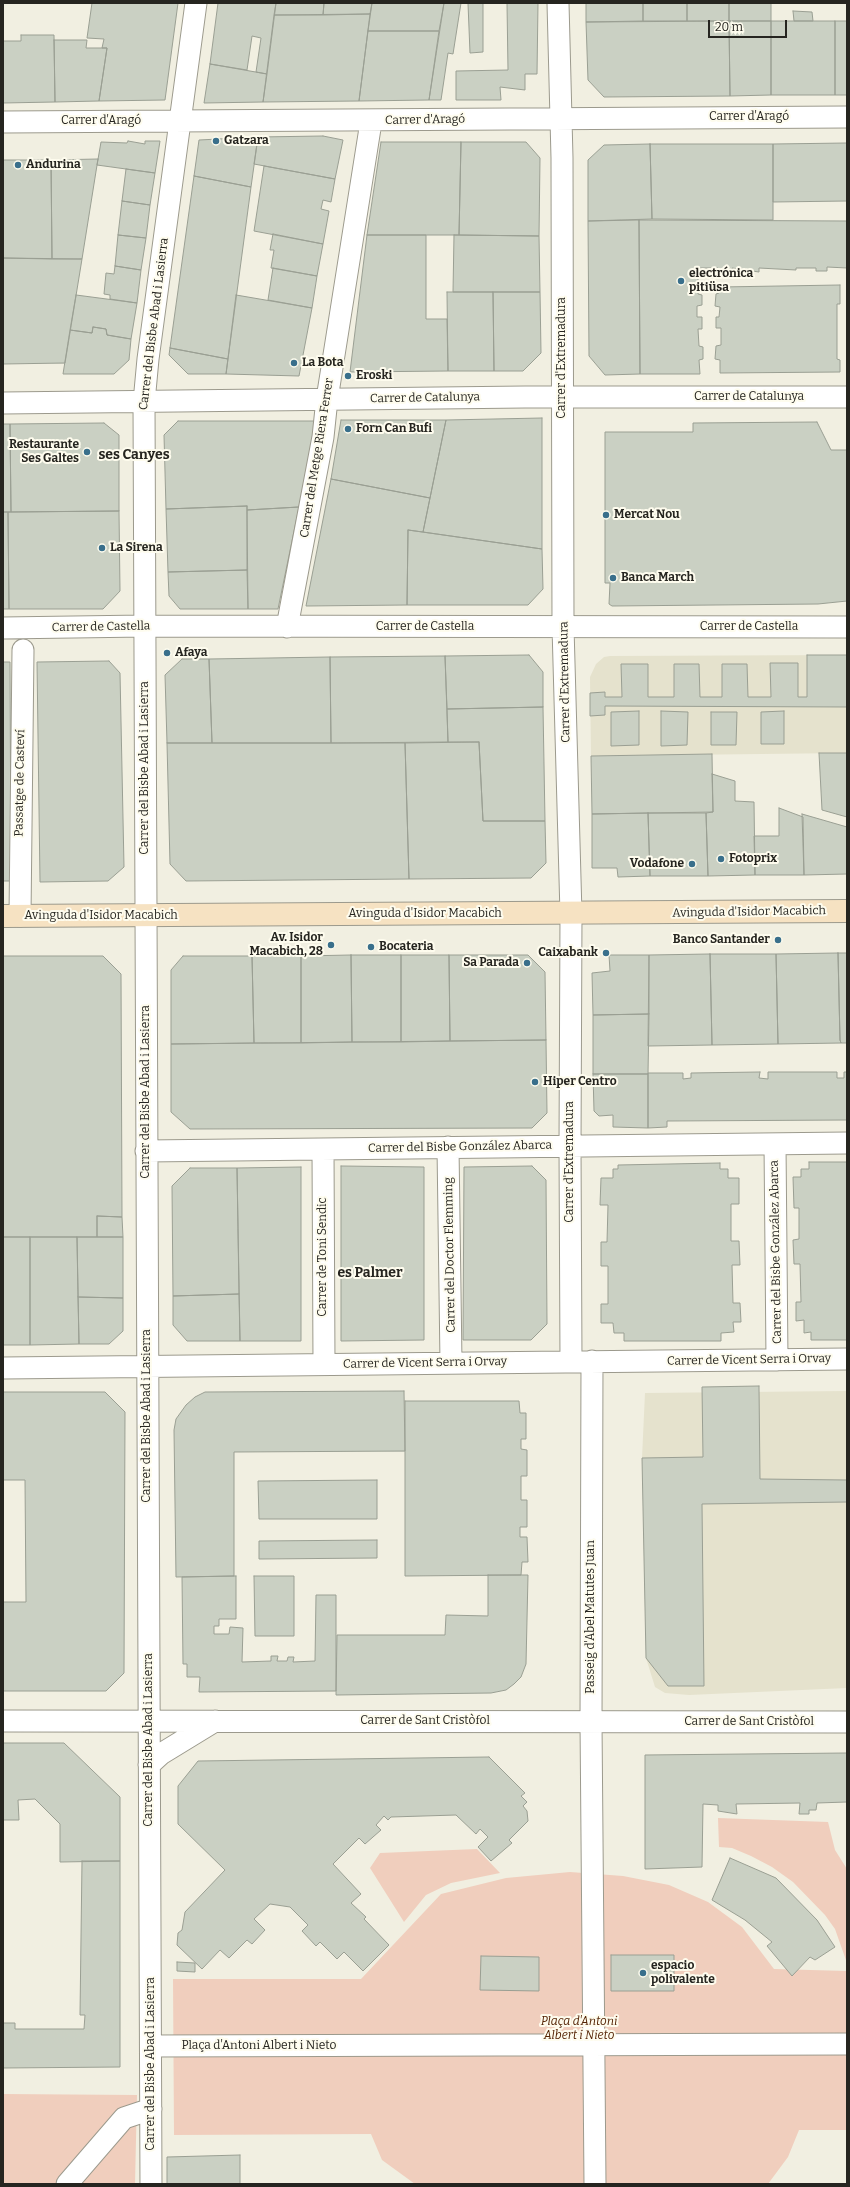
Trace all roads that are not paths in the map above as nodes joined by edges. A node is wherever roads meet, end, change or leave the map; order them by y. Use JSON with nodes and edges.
{"nodes":[{"id":1,"x":196,"y":3,"type":"edge"},
{"id":2,"x":558,"y":3,"type":"edge"},
{"id":3,"x":847,"y":117,"type":"edge"},
{"id":4,"x":561,"y":118,"type":"junction"},
{"id":5,"x":180,"y":121,"type":"junction"},
{"id":6,"x":3,"y":122,"type":"edge"},
{"id":7,"x":371,"y":122,"type":"junction"},
{"id":8,"x":562,"y":397,"type":"junction"},
{"id":9,"x":847,"y":397,"type":"edge"},
{"id":10,"x":327,"y":400,"type":"junction"},
{"id":11,"x":144,"y":402,"type":"junction"},
{"id":12,"x":3,"y":403,"type":"edge"},
{"id":13,"x":144,"y":626,"type":"junction"},
{"id":14,"x":287,"y":627,"type":"junction"},
{"id":15,"x":563,"y":627,"type":"junction"},
{"id":16,"x":847,"y":627,"type":"edge"},
{"id":17,"x":3,"y":628,"type":"edge"},
{"id":18,"x":23,"y":650,"type":"dead end"},
{"id":19,"x":847,"y":911,"type":"edge"},
{"id":20,"x":571,"y":914,"type":"junction"},
{"id":21,"x":145,"y":915,"type":"junction"},
{"id":22,"x":11,"y":916,"type":"edge"},
{"id":23,"x":775,"y":1144,"type":"junction"},
{"id":24,"x":847,"y":1144,"type":"edge"},
{"id":25,"x":570,"y":1146,"type":"junction"},
{"id":26,"x":448,"y":1147,"type":"junction"},
{"id":27,"x":323,"y":1149,"type":"junction"},
{"id":28,"x":146,"y":1151,"type":"junction"},
{"id":29,"x":847,"y":1359,"type":"edge"},
{"id":30,"x":777,"y":1360,"type":"junction"},
{"id":31,"x":592,"y":1361,"type":"junction"},
{"id":32,"x":571,"y":1362,"type":"junction"},
{"id":33,"x":451,"y":1363,"type":"junction"},
{"id":34,"x":324,"y":1364,"type":"junction"},
{"id":35,"x":147,"y":1366,"type":"junction"},
{"id":36,"x":3,"y":1368,"type":"edge"},
{"id":37,"x":3,"y":1721,"type":"edge"},
{"id":38,"x":148,"y":1721,"type":"junction"},
{"id":39,"x":215,"y":1721,"type":"junction"},
{"id":40,"x":591,"y":1722,"type":"junction"},
{"id":41,"x":847,"y":1722,"type":"edge"},
{"id":42,"x":149,"y":1765,"type":"junction"},
{"id":43,"x":593,"y":2043,"type":"junction"},
{"id":44,"x":847,"y":2044,"type":"edge"},
{"id":45,"x":150,"y":2046,"type":"junction"},
{"id":46,"x":151,"y":2110,"type":"junction"},
{"id":47,"x":67,"y":2184,"type":"edge"},
{"id":48,"x":151,"y":2184,"type":"edge"},
{"id":49,"x":595,"y":2184,"type":"edge"}],
"edges":[{"from":1,"to":5,"type":"street","name":"Carrer del Bisbe Abad i Lasierra"},
{"from":2,"to":4,"type":"street","name":"Carrer d'Extremadura"},
{"from":3,"to":4,"type":"street","name":"Carrer d'Aragó"},
{"from":4,"to":7,"type":"street","name":"Carrer d'Aragó"},
{"from":4,"to":8,"type":"street","name":"Carrer d'Extremadura"},
{"from":5,"to":6,"type":"street","name":"Carrer d'Aragó"},
{"from":5,"to":7,"type":"street","name":"Carrer d'Aragó"},
{"from":5,"to":11,"type":"street","name":"Carrer del Bisbe Abad i Lasierra"},
{"from":7,"to":10,"type":"street","name":"Carrer del Metge Riera Ferrer"},
{"from":8,"to":9,"type":"street","name":"Carrer de Catalunya"},
{"from":8,"to":10,"type":"street","name":"Carrer de Catalunya"},
{"from":8,"to":15,"type":"street","name":"Carrer d'Extremadura"},
{"from":10,"to":11,"type":"street","name":"Carrer de Catalunya"},
{"from":10,"to":14,"type":"street","name":"Carrer del Metge Riera Ferrer"},
{"from":11,"to":12,"type":"street","name":"Carrer de Catalunya"},
{"from":11,"to":13,"type":"street","name":"Carrer del Bisbe Abad i Lasierra"},
{"from":13,"to":14,"type":"street","name":"Carrer de Castella"},
{"from":13,"to":17,"type":"street","name":"Carrer de Castella"},
{"from":13,"to":21,"type":"street","name":"Carrer del Bisbe Abad i Lasierra"},
{"from":14,"to":15,"type":"street","name":"Carrer de Castella"},
{"from":15,"to":16,"type":"street","name":"Carrer de Castella"},
{"from":15,"to":20,"type":"street","name":"Carrer d'Extremadura"},
{"from":18,"to":22,"type":"street","name":"Passatge de Casteví"},
{"from":19,"to":20,"type":"street","name":"Avinguda d'Isidor Macabich"},
{"from":20,"to":21,"type":"street","name":"Avinguda d'Isidor Macabich"},
{"from":20,"to":25,"type":"street","name":"Carrer d'Extremadura"},
{"from":21,"to":22,"type":"street","name":"Avinguda d'Isidor Macabich"},
{"from":21,"to":28,"type":"street","name":"Carrer del Bisbe Abad i Lasierra"},
{"from":23,"to":24,"type":"street","name":"Carrer del Bisbe González Abarca"},
{"from":23,"to":25,"type":"street","name":"Carrer del Bisbe González Abarca"},
{"from":23,"to":30,"type":"street","name":"Carrer del Bisbe González Abarca"},
{"from":25,"to":26,"type":"street","name":"Carrer del Bisbe González Abarca"},
{"from":25,"to":32,"type":"street","name":"Carrer d'Extremadura"},
{"from":26,"to":27,"type":"street","name":"Carrer del Bisbe González Abarca"},
{"from":26,"to":33,"type":"street","name":"Carrer del Doctor Flemming"},
{"from":27,"to":28,"type":"street","name":"Carrer del Bisbe González Abarca"},
{"from":27,"to":34,"type":"street","name":"Carrer de Toni Sendic"},
{"from":28,"to":35,"type":"street","name":"Carrer del Bisbe Abad i Lasierra"},
{"from":29,"to":30,"type":"street","name":"Carrer de Vicent Serra i Orvay"},
{"from":30,"to":31,"type":"street","name":"Carrer de Vicent Serra i Orvay"},
{"from":31,"to":32,"type":"street","name":"Carrer de Vicent Serra i Orvay"},
{"from":31,"to":40,"type":"street","name":"Passeig d'Abel Matutes Juan"},
{"from":32,"to":33,"type":"street","name":"Carrer de Vicent Serra i Orvay"},
{"from":33,"to":34,"type":"street","name":"Carrer de Vicent Serra i Orvay"},
{"from":34,"to":35,"type":"street","name":"Carrer de Vicent Serra i Orvay"},
{"from":35,"to":36,"type":"street","name":"Carrer de Vicent Serra i Orvay"},
{"from":35,"to":38,"type":"street","name":"Carrer del Bisbe Abad i Lasierra"},
{"from":37,"to":38,"type":"street","name":"Carrer de Sant Cristòfol"},
{"from":38,"to":39,"type":"street","name":"Carrer de Sant Cristòfol"},
{"from":38,"to":42,"type":"street","name":"Carrer del Bisbe Abad i Lasierra"},
{"from":39,"to":40,"type":"street","name":"Carrer de Sant Cristòfol"},
{"from":39,"to":42,"type":"street"},
{"from":40,"to":41,"type":"street","name":"Carrer de Sant Cristòfol"},
{"from":40,"to":43,"type":"street","name":"Passeig d'Abel Matutes Juan"},
{"from":42,"to":45,"type":"street","name":"Carrer del Bisbe Abad i Lasierra"},
{"from":43,"to":44,"type":"street","name":"Plaça d'Antoni Albert i Nieto"},
{"from":43,"to":45,"type":"street","name":"Plaça d'Antoni Albert i Nieto"},
{"from":43,"to":49,"type":"street","name":"Passeig d'Abel Matutes Juan"},
{"from":45,"to":46,"type":"street","name":"Carrer del Bisbe Abad i Lasierra"},
{"from":46,"to":47,"type":"street"},
{"from":46,"to":48,"type":"street","name":"Carrer del Bisbe Abad i Lasierra"}]}
